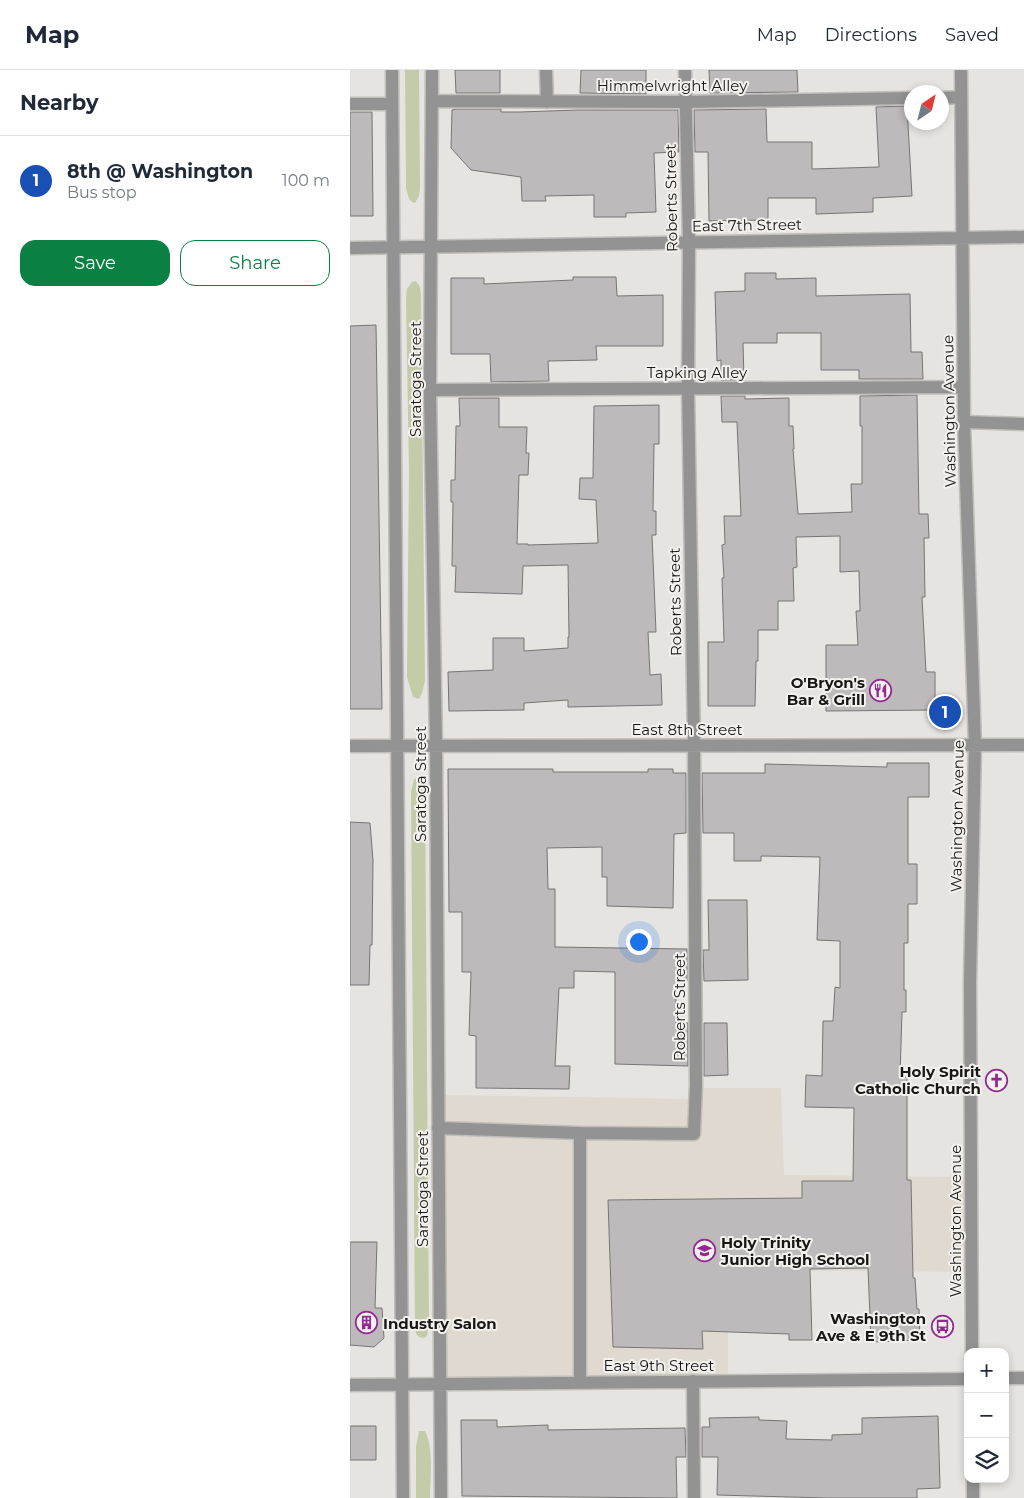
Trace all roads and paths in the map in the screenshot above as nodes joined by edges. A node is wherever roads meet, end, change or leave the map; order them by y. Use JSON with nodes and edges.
{"nodes":[{"id":1,"x":392,"y":70,"type":"edge"},
{"id":2,"x":432,"y":70,"type":"edge"},
{"id":3,"x":546,"y":70,"type":"edge"},
{"id":4,"x":685,"y":70,"type":"edge"},
{"id":5,"x":961,"y":70,"type":"edge"},
{"id":6,"x":961,"y":97,"type":"junction"},
{"id":7,"x":904,"y":98,"type":"edge"},
{"id":8,"x":949,"y":98,"type":"edge"},
{"id":9,"x":433,"y":101,"type":"junction"},
{"id":10,"x":547,"y":102,"type":"junction"},
{"id":11,"x":685,"y":102,"type":"junction"},
{"id":12,"x":350,"y":104,"type":"edge"},
{"id":13,"x":392,"y":104,"type":"junction"},
{"id":14,"x":1024,"y":237,"type":"edge"},
{"id":15,"x":963,"y":238,"type":"junction"},
{"id":16,"x":688,"y":242,"type":"junction"},
{"id":17,"x":432,"y":246,"type":"junction"},
{"id":18,"x":350,"y":248,"type":"edge"},
{"id":19,"x":394,"y":248,"type":"junction"},
{"id":20,"x":964,"y":387,"type":"junction"},
{"id":21,"x":688,"y":388,"type":"junction"},
{"id":22,"x":430,"y":390,"type":"junction"},
{"id":23,"x":964,"y":422,"type":"junction"},
{"id":24,"x":1024,"y":424,"type":"edge"},
{"id":25,"x":694,"y":745,"type":"junction"},
{"id":26,"x":975,"y":745,"type":"junction"},
{"id":27,"x":1024,"y":745,"type":"edge"},
{"id":28,"x":350,"y":746,"type":"edge"},
{"id":29,"x":436,"y":746,"type":"junction"},
{"id":30,"x":398,"y":747,"type":"junction"},
{"id":31,"x":438,"y":1128,"type":"junction"},
{"id":32,"x":580,"y":1134,"type":"junction"},
{"id":33,"x":972,"y":1348,"type":"edge"},
{"id":34,"x":1009,"y":1378,"type":"edge"},
{"id":35,"x":1024,"y":1378,"type":"edge"},
{"id":36,"x":964,"y":1379,"type":"edge"},
{"id":37,"x":693,"y":1381,"type":"junction"},
{"id":38,"x":580,"y":1382,"type":"junction"},
{"id":39,"x":402,"y":1384,"type":"junction"},
{"id":40,"x":440,"y":1384,"type":"junction"},
{"id":41,"x":350,"y":1385,"type":"edge"},
{"id":42,"x":973,"y":1483,"type":"edge"},
{"id":43,"x":403,"y":1498,"type":"edge"},
{"id":44,"x":441,"y":1498,"type":"edge"},
{"id":45,"x":694,"y":1498,"type":"edge"},
{"id":46,"x":973,"y":1498,"type":"edge"}],
"edges":[{"from":1,"to":13,"type":"street","name":"Saratoga Street"},
{"from":2,"to":9,"type":"street","name":"Saratoga Street"},
{"from":3,"to":10,"type":"street"},
{"from":4,"to":11,"type":"street","name":"Roberts Street"},
{"from":5,"to":6,"type":"street","name":"Washington Avenue"},
{"from":6,"to":8,"type":"street"},
{"from":6,"to":15,"type":"street","name":"Washington Avenue"},
{"from":7,"to":11,"type":"street","name":"Himmelwright Alley"},
{"from":9,"to":10,"type":"street","name":"Himmelwright Alley"},
{"from":9,"to":17,"type":"street","name":"Saratoga Street"},
{"from":10,"to":11,"type":"street","name":"Himmelwright Alley"},
{"from":11,"to":16,"type":"street","name":"Roberts Street"},
{"from":12,"to":13,"type":"street"},
{"from":13,"to":19,"type":"street","name":"Saratoga Street"},
{"from":14,"to":15,"type":"street","name":"East 7th Street"},
{"from":15,"to":16,"type":"street","name":"East 7th Street"},
{"from":15,"to":20,"type":"street","name":"Washington Avenue"},
{"from":16,"to":17,"type":"street","name":"East 7th Street"},
{"from":16,"to":21,"type":"street","name":"Roberts Street"},
{"from":17,"to":19,"type":"street","name":"East 7th Street"},
{"from":17,"to":22,"type":"street","name":"Saratoga Street"},
{"from":18,"to":19,"type":"street","name":"East 7th Street"},
{"from":19,"to":30,"type":"street","name":"Saratoga Street"},
{"from":20,"to":21,"type":"street","name":"Tapking Alley"},
{"from":20,"to":23,"type":"street","name":"Washington Avenue"},
{"from":21,"to":22,"type":"street","name":"Tapking Alley"},
{"from":21,"to":25,"type":"street","name":"Roberts Street"},
{"from":22,"to":29,"type":"street","name":"Saratoga Street"},
{"from":23,"to":24,"type":"street"},
{"from":23,"to":26,"type":"street","name":"Washington Avenue"},
{"from":25,"to":26,"type":"street","name":"East 8th Street"},
{"from":25,"to":29,"type":"street","name":"East 8th Street"},
{"from":25,"to":32,"type":"street","name":"Roberts Street"},
{"from":26,"to":27,"type":"street","name":"East 8th Street"},
{"from":26,"to":33,"type":"street","name":"Washington Avenue"},
{"from":28,"to":30,"type":"street","name":"East 8th Street"},
{"from":29,"to":30,"type":"street","name":"East 8th Street"},
{"from":29,"to":31,"type":"street","name":"Saratoga Street"},
{"from":30,"to":39,"type":"street","name":"Saratoga Street"},
{"from":31,"to":32,"type":"street"},
{"from":31,"to":40,"type":"street","name":"Saratoga Street"},
{"from":32,"to":38,"type":"street"},
{"from":34,"to":35,"type":"street"},
{"from":36,"to":37,"type":"street","name":"East 9th Street"},
{"from":37,"to":38,"type":"street","name":"East 9th Street"},
{"from":37,"to":45,"type":"street"},
{"from":38,"to":40,"type":"street","name":"East 9th Street"},
{"from":39,"to":40,"type":"street","name":"East 9th Street"},
{"from":39,"to":41,"type":"street","name":"East 9th Street"},
{"from":39,"to":43,"type":"street","name":"Saratoga Street"},
{"from":40,"to":44,"type":"street","name":"Saratoga Street"},
{"from":42,"to":46,"type":"street"}]}
